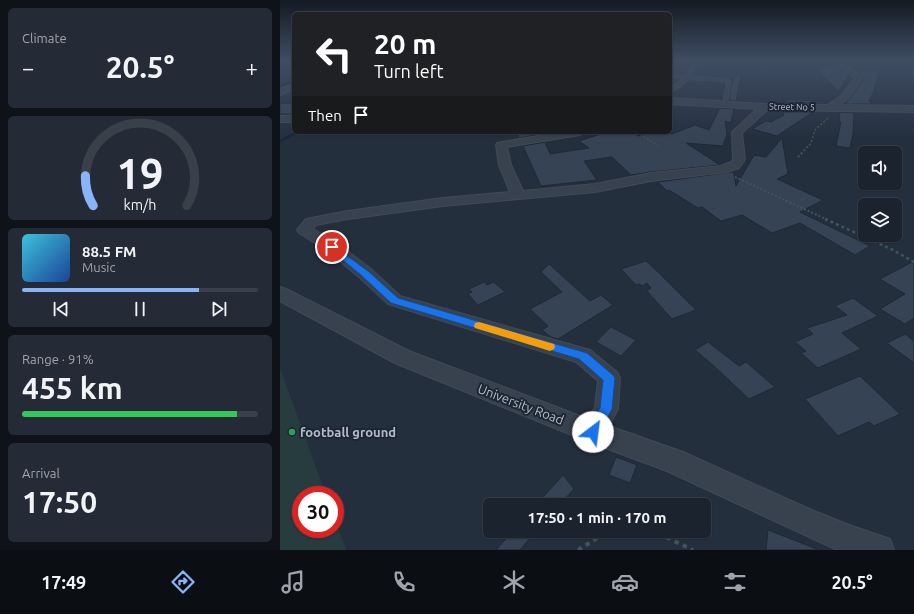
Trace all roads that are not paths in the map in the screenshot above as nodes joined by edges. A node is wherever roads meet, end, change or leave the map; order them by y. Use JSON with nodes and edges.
{"nodes":[{"id":1,"x":292,"y":87,"type":"edge"},
{"id":2,"x":728,"y":87,"type":"edge"},
{"id":3,"x":852,"y":87,"type":"edge"},
{"id":4,"x":280,"y":92,"type":"edge"},
{"id":5,"x":672,"y":100,"type":"edge"},
{"id":6,"x":725,"y":103,"type":"junction"},
{"id":7,"x":765,"y":107,"type":"junction"},
{"id":8,"x":829,"y":108,"type":"junction"},
{"id":9,"x":914,"y":110,"type":"edge"},
{"id":10,"x":292,"y":118,"type":"edge"},
{"id":11,"x":280,"y":119,"type":"edge"},
{"id":12,"x":568,"y":134,"type":"edge"},
{"id":13,"x":518,"y":195,"type":"junction"},
{"id":14,"x":280,"y":293,"type":"edge"},
{"id":15,"x":593,"y":432,"type":"junction"},
{"id":16,"x":879,"y":550,"type":"edge"}],
"edges":[{"from":1,"to":4,"type":"street"},
{"from":2,"to":6,"type":"lane"},
{"from":3,"to":8,"type":"street"},
{"from":5,"to":6,"type":"street","name":"Street No 5"},
{"from":6,"to":7,"type":"street","name":"Street No 5"},
{"from":7,"to":8,"type":"street","name":"Street No 5"},
{"from":7,"to":13,"type":"street"},
{"from":8,"to":9,"type":"street","name":"Street No 5"},
{"from":10,"to":11,"type":"street"},
{"from":12,"to":13,"type":"street"},
{"from":13,"to":15,"type":"street"},
{"from":14,"to":15,"type":"street","name":"University Road"},
{"from":15,"to":16,"type":"street","name":"University Road"}]}
